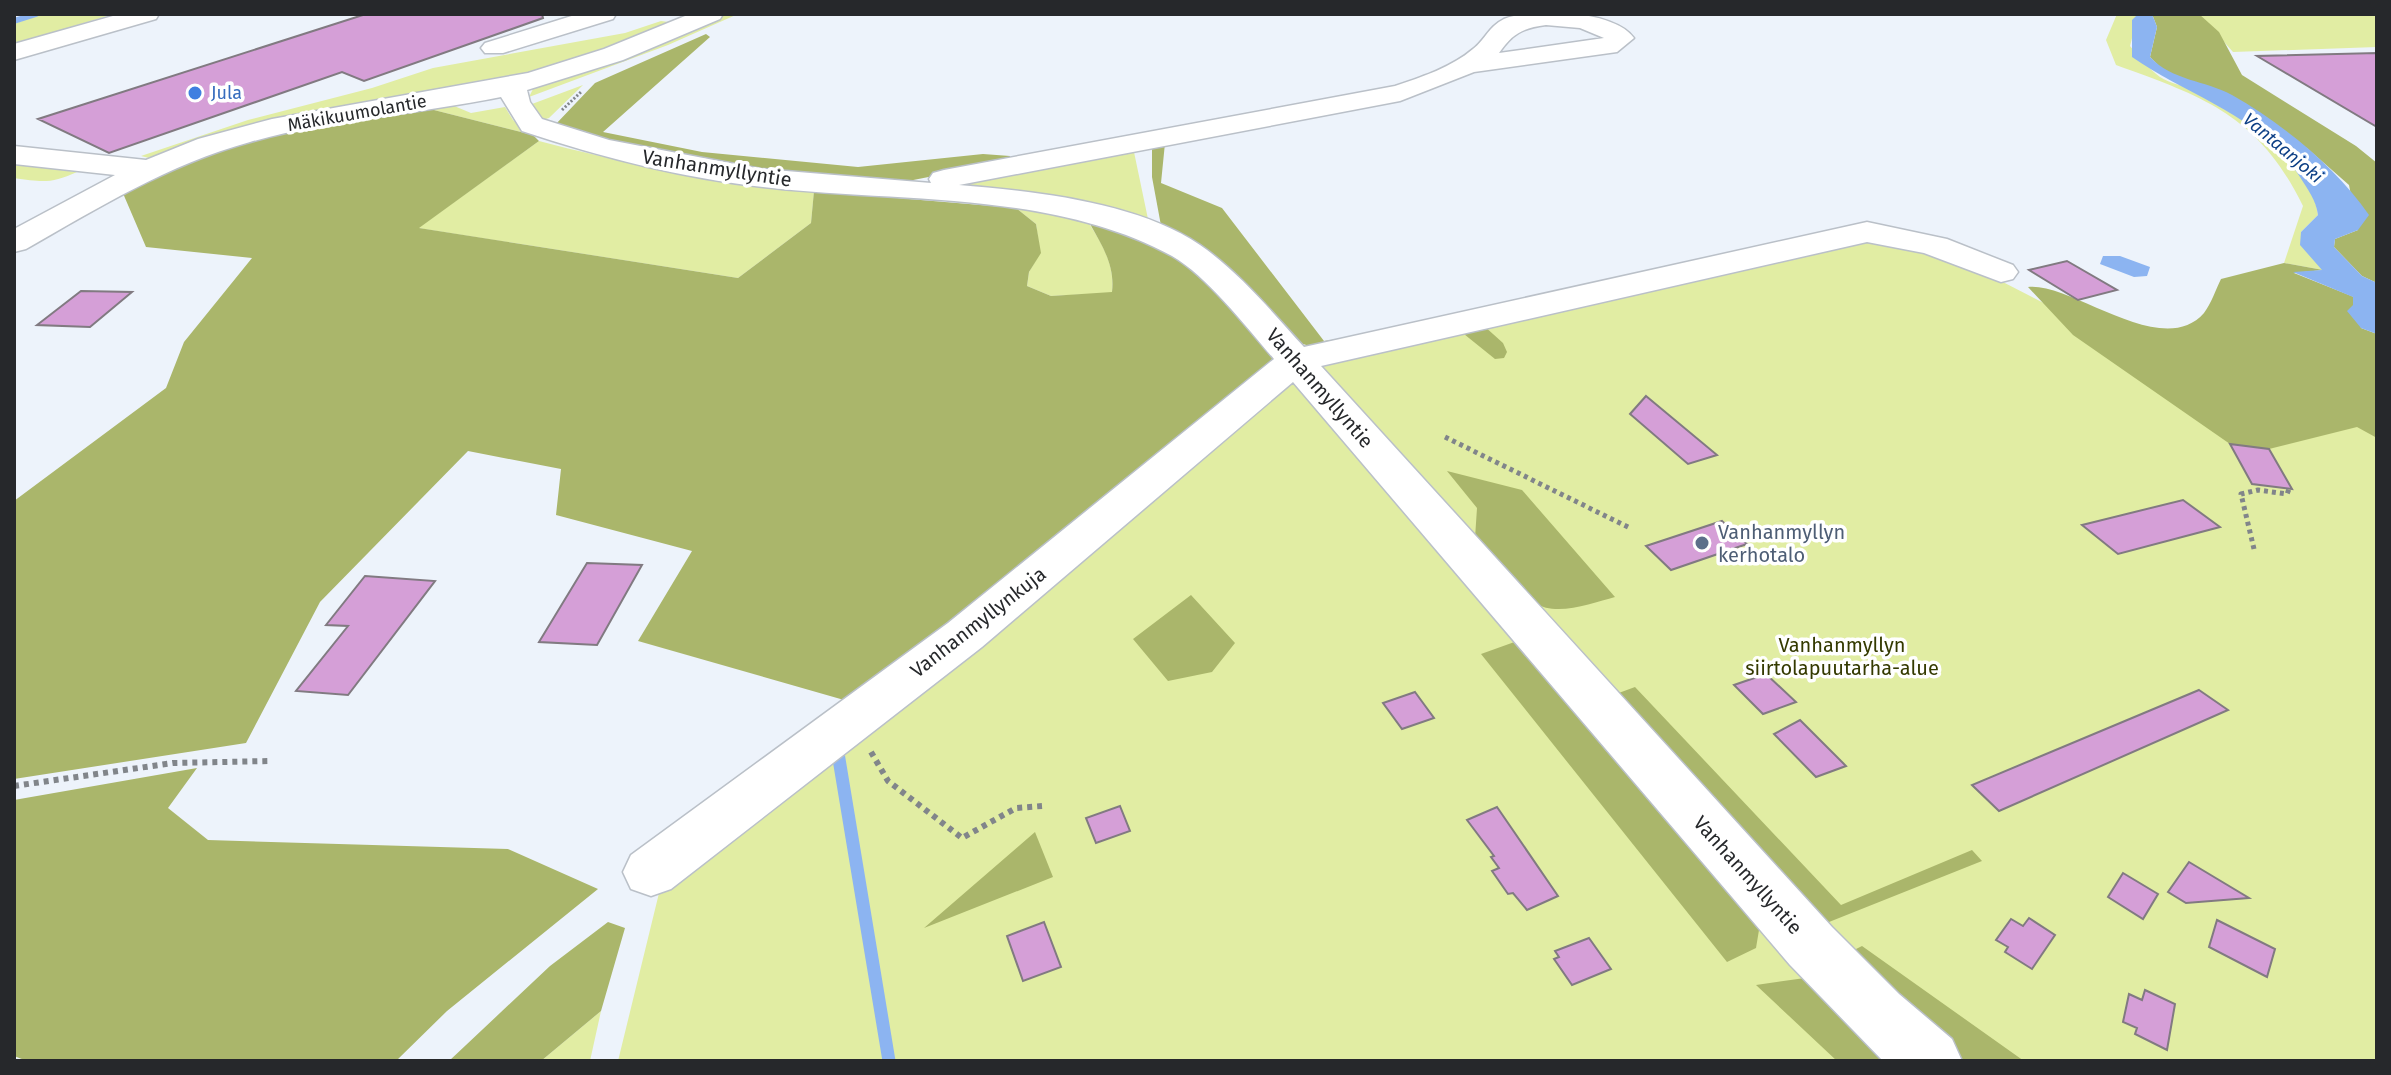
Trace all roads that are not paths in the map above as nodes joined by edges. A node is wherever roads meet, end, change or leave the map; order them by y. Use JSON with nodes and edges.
{"nodes":[{"id":1,"x":147,"y":14,"type":"edge"},
{"id":2,"x":604,"y":14,"type":"edge"},
{"id":3,"x":710,"y":14,"type":"edge"},
{"id":4,"x":494,"y":48,"type":"dead end"},
{"id":5,"x":14,"y":52,"type":"edge"},
{"id":6,"x":1462,"y":66,"type":"dead end"},
{"id":7,"x":512,"y":86,"type":"junction"},
{"id":8,"x":14,"y":155,"type":"edge"},
{"id":9,"x":107,"y":164,"type":"junction"},
{"id":10,"x":149,"y":169,"type":"junction"},
{"id":11,"x":890,"y":190,"type":"junction"},
{"id":12,"x":14,"y":215,"type":"edge"},
{"id":13,"x":14,"y":242,"type":"edge"},
{"id":14,"x":2001,"y":272,"type":"dead end"},
{"id":15,"x":1296,"y":360,"type":"junction"},
{"id":16,"x":651,"y":872,"type":"dead end"},
{"id":17,"x":1930,"y":1061,"type":"edge"}],
"edges":[{"from":1,"to":5,"type":"street"},
{"from":2,"to":4,"type":"street"},
{"from":3,"to":7,"type":"street","name":"Mäkikuumolantie"},
{"from":6,"to":11,"type":"street"},
{"from":7,"to":10,"type":"street","name":"Mäkikuumolantie"},
{"from":7,"to":11,"type":"street","name":"Vanhanmyllyntie"},
{"from":8,"to":9,"type":"street"},
{"from":9,"to":10,"type":"street"},
{"from":9,"to":12,"type":"street"},
{"from":10,"to":13,"type":"street","name":"Mäkikuumolantie"},
{"from":11,"to":15,"type":"street","name":"Vanhanmyllyntie"},
{"from":14,"to":15,"type":"street"},
{"from":15,"to":16,"type":"street","name":"Vanhanmyllynkuja"},
{"from":15,"to":17,"type":"street","name":"Vanhanmyllyntie"}]}
